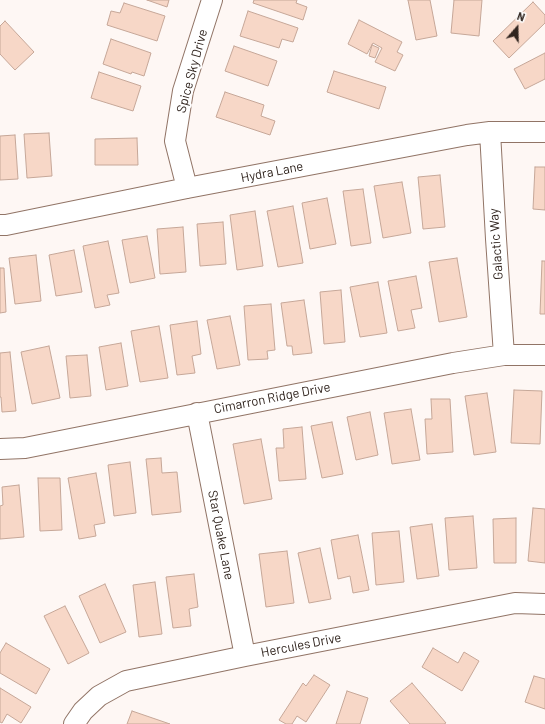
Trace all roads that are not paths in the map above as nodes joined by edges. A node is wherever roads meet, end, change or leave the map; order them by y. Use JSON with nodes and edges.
{"nodes":[{"id":1,"x":212,"y":0,"type":"edge"},
{"id":2,"x":490,"y":132,"type":"junction"},
{"id":3,"x":545,"y":132,"type":"edge"},
{"id":4,"x":187,"y":188,"type":"junction"},
{"id":5,"x":0,"y":225,"type":"edge"},
{"id":6,"x":504,"y":355,"type":"junction"},
{"id":7,"x":545,"y":355,"type":"edge"},
{"id":8,"x":197,"y":413,"type":"junction"},
{"id":9,"x":0,"y":449,"type":"edge"},
{"id":10,"x":545,"y":604,"type":"edge"},
{"id":11,"x":245,"y":656,"type":"junction"},
{"id":12,"x":74,"y":724,"type":"edge"}],
"edges":[{"from":1,"to":4,"type":"street","name":"Spice Sky Drive"},
{"from":2,"to":3,"type":"street","name":"Hydra Lane"},
{"from":2,"to":4,"type":"street","name":"Hydra Lane"},
{"from":2,"to":6,"type":"street","name":"Galactic Way"},
{"from":4,"to":5,"type":"street","name":"Hydra Lane"},
{"from":6,"to":7,"type":"street","name":"Cimarron Ridge Drive"},
{"from":6,"to":8,"type":"street","name":"Cimarron Ridge Drive"},
{"from":8,"to":9,"type":"street","name":"Cimarron Ridge Drive"},
{"from":8,"to":11,"type":"street","name":"Star Quake Lane"},
{"from":10,"to":11,"type":"street","name":"Hercules Drive"},
{"from":11,"to":12,"type":"street","name":"Hercules Drive"}]}
